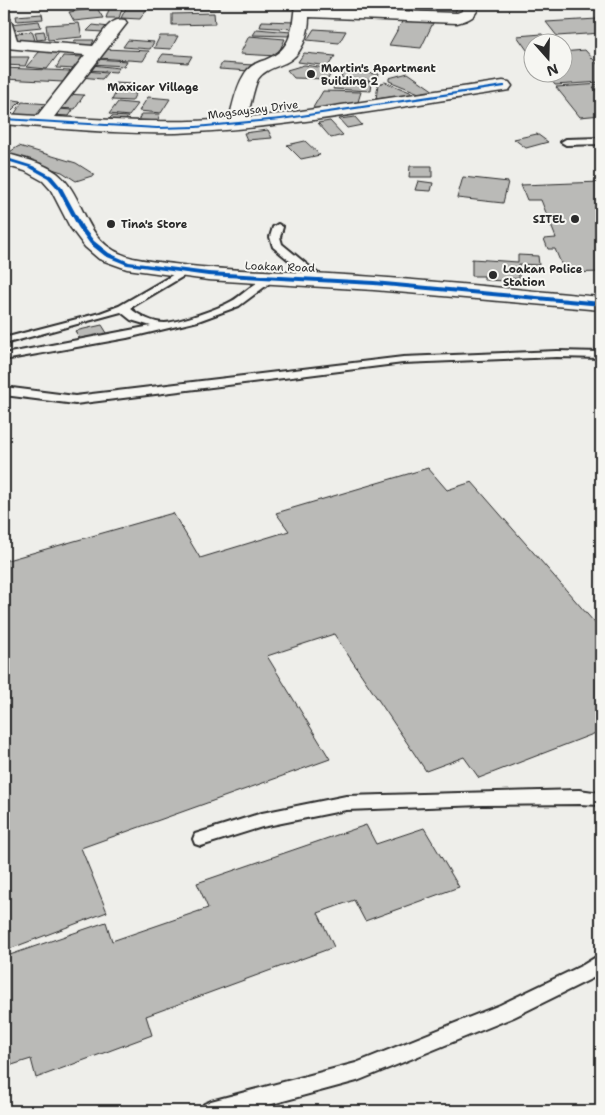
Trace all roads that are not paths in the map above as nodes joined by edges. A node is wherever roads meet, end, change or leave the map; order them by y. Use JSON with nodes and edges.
{"nodes":[{"id":1,"x":471,"y":4,"type":"edge"},
{"id":2,"x":598,"y":4,"type":"edge"},
{"id":3,"x":301,"y":8,"type":"edge"},
{"id":4,"x":601,"y":8,"type":"edge"},
{"id":5,"x":4,"y":18,"type":"edge"},
{"id":6,"x":119,"y":23,"type":"dead end"},
{"id":7,"x":96,"y":51,"type":"junction"},
{"id":8,"x":503,"y":86,"type":"dead end"},
{"id":9,"x":4,"y":119,"type":"edge"},
{"id":10,"x":41,"y":122,"type":"junction"},
{"id":11,"x":236,"y":124,"type":"junction"},
{"id":12,"x":601,"y":141,"type":"edge"},
{"id":13,"x":566,"y":142,"type":"dead end"},
{"id":14,"x":4,"y":159,"type":"edge"},
{"id":15,"x":278,"y":228,"type":"dead end"},
{"id":16,"x":183,"y":272,"type":"junction"},
{"id":17,"x":270,"y":279,"type":"junction"},
{"id":18,"x":318,"y":280,"type":"junction"},
{"id":19,"x":601,"y":304,"type":"edge"},
{"id":20,"x":123,"y":308,"type":"junction"},
{"id":21,"x":165,"y":326,"type":"junction"},
{"id":22,"x":4,"y":341,"type":"edge"},
{"id":23,"x":601,"y":355,"type":"edge"},
{"id":24,"x":4,"y":357,"type":"edge"},
{"id":25,"x":4,"y":391,"type":"edge"},
{"id":26,"x":601,"y":799,"type":"edge"},
{"id":27,"x":201,"y":839,"type":"dead end"},
{"id":28,"x":601,"y":962,"type":"edge"},
{"id":29,"x":211,"y":1111,"type":"edge"}],
"edges":[{"from":1,"to":3,"type":"street"},
{"from":2,"to":4,"type":"lane"},
{"from":3,"to":11,"type":"street"},
{"from":5,"to":7,"type":"street"},
{"from":6,"to":7,"type":"street"},
{"from":7,"to":10,"type":"street"},
{"from":8,"to":11,"type":"street","name":"Magsaysay Drive"},
{"from":9,"to":10,"type":"street","name":"Magsaysay Drive"},
{"from":10,"to":11,"type":"street","name":"Magsaysay Drive"},
{"from":12,"to":13,"type":"lane"},
{"from":14,"to":16,"type":"street","name":"Loakan Road"},
{"from":15,"to":18,"type":"lane"},
{"from":16,"to":17,"type":"street","name":"Loakan Road"},
{"from":16,"to":20,"type":"lane"},
{"from":17,"to":18,"type":"street","name":"Loakan Road"},
{"from":17,"to":21,"type":"lane"},
{"from":18,"to":19,"type":"street","name":"Loakan Road"},
{"from":20,"to":21,"type":"lane"},
{"from":20,"to":22,"type":"lane"},
{"from":21,"to":24,"type":"lane"},
{"from":23,"to":25,"type":"lane"},
{"from":26,"to":27,"type":"lane"},
{"from":28,"to":29,"type":"lane"}]}
